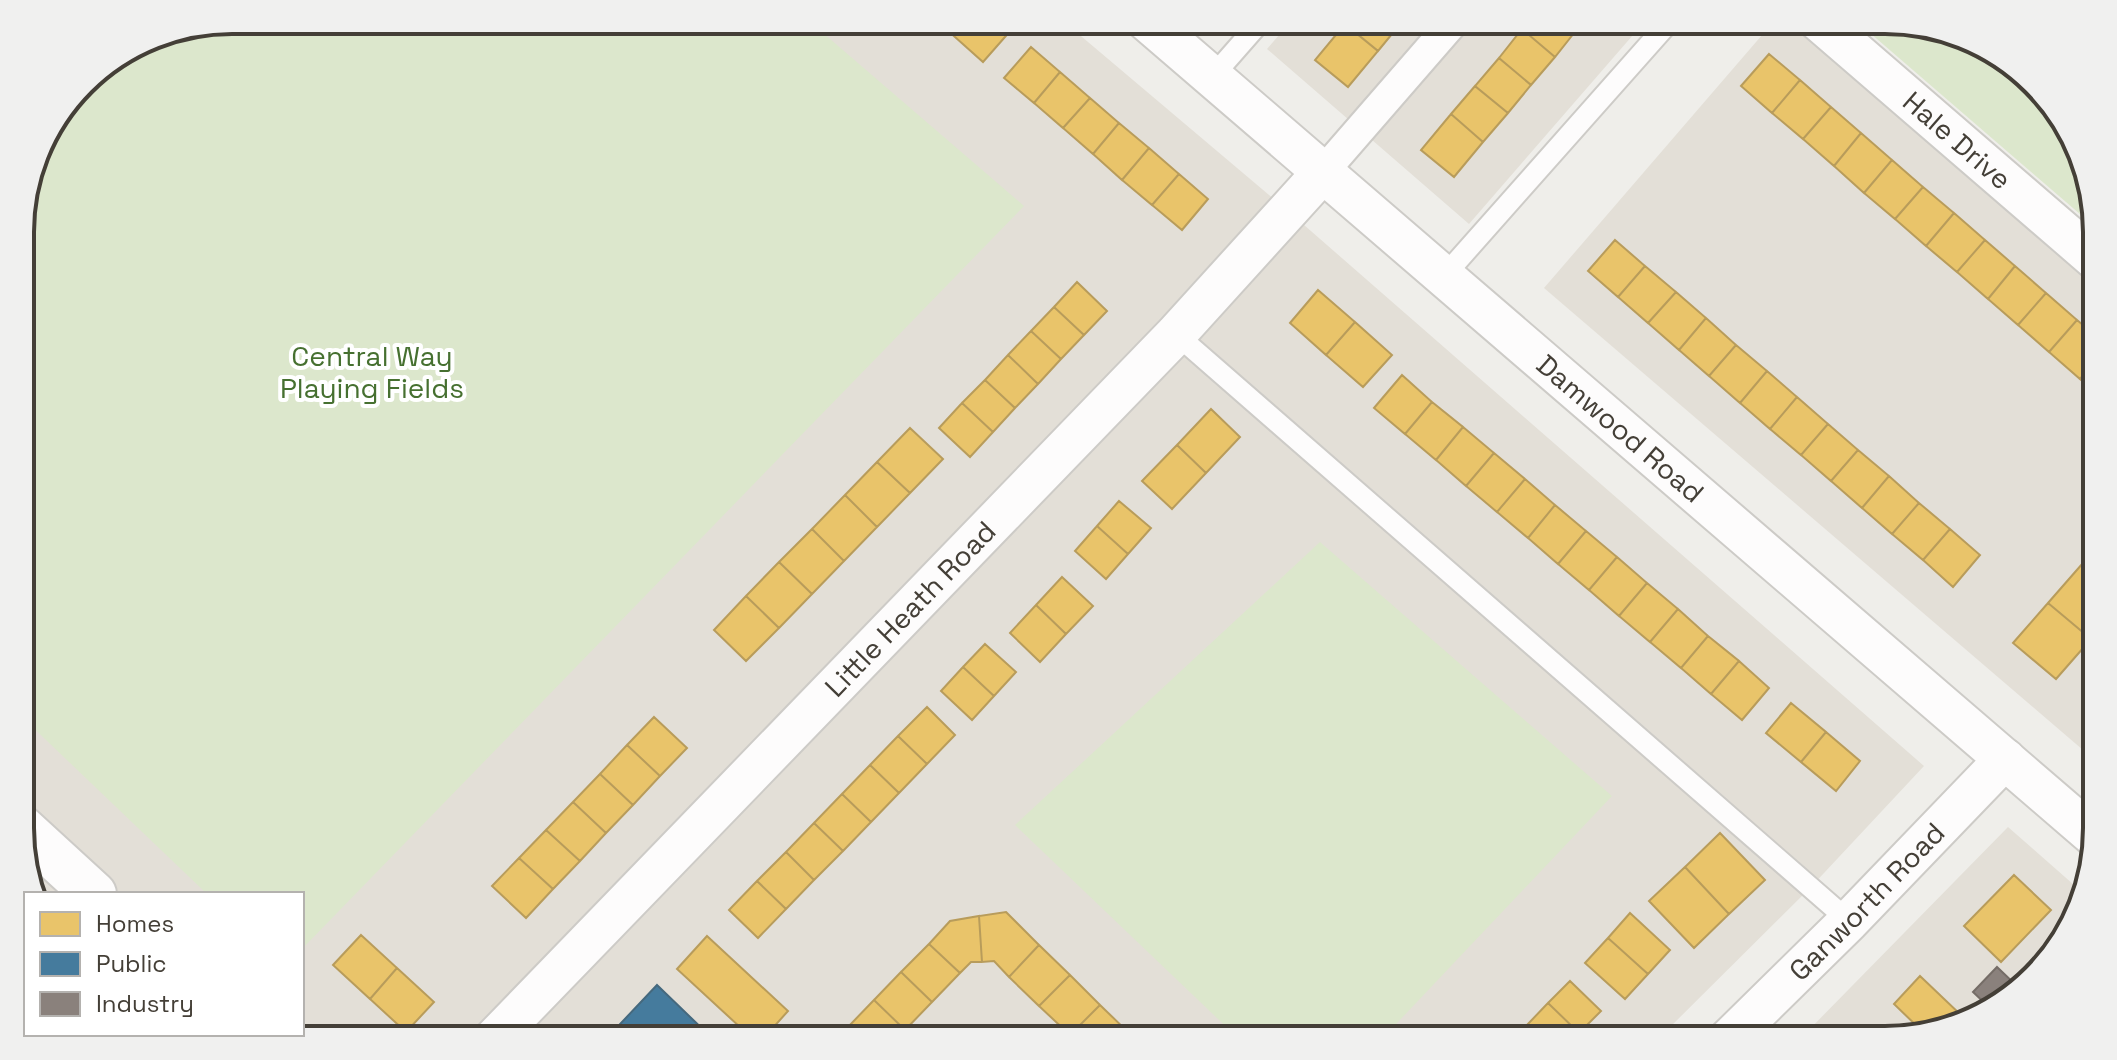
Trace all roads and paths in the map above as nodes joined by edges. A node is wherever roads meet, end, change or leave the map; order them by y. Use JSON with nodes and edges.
{"nodes":[{"id":1,"x":1162,"y":34,"type":"edge"},
{"id":2,"x":1250,"y":34,"type":"edge"},
{"id":3,"x":1443,"y":34,"type":"edge"},
{"id":4,"x":1659,"y":34,"type":"edge"},
{"id":5,"x":1834,"y":34,"type":"edge"},
{"id":6,"x":1212,"y":77,"type":"junction"},
{"id":7,"x":1323,"y":172,"type":"junction"},
{"id":8,"x":2083,"y":249,"type":"edge"},
{"id":9,"x":1444,"y":276,"type":"junction"},
{"id":10,"x":1176,"y":334,"type":"junction"},
{"id":11,"x":2005,"y":759,"type":"junction"},
{"id":12,"x":2083,"y":827,"type":"edge"},
{"id":13,"x":35,"y":840,"type":"edge"},
{"id":14,"x":92,"y":892,"type":"edge"},
{"id":15,"x":1849,"y":921,"type":"junction"},
{"id":16,"x":507,"y":1026,"type":"edge"},
{"id":17,"x":1742,"y":1026,"type":"edge"}],
"edges":[{"from":1,"to":6,"type":"street","name":"Damwood Road"},
{"from":2,"to":6,"type":"lane"},
{"from":3,"to":7,"type":"street"},
{"from":4,"to":9,"type":"lane"},
{"from":5,"to":8,"type":"street","name":"Hale Drive"},
{"from":6,"to":7,"type":"street","name":"Damwood Road"},
{"from":7,"to":9,"type":"street","name":"Damwood Road"},
{"from":7,"to":10,"type":"street","name":"Little Heath Road"},
{"from":9,"to":11,"type":"street","name":"Damwood Road"},
{"from":10,"to":15,"type":"lane"},
{"from":10,"to":16,"type":"street","name":"Little Heath Road"},
{"from":11,"to":12,"type":"street","name":"Damwood Road"},
{"from":11,"to":15,"type":"street","name":"Ganworth Road"},
{"from":13,"to":14,"type":"street"},
{"from":15,"to":17,"type":"street","name":"Ganworth Road"}]}
